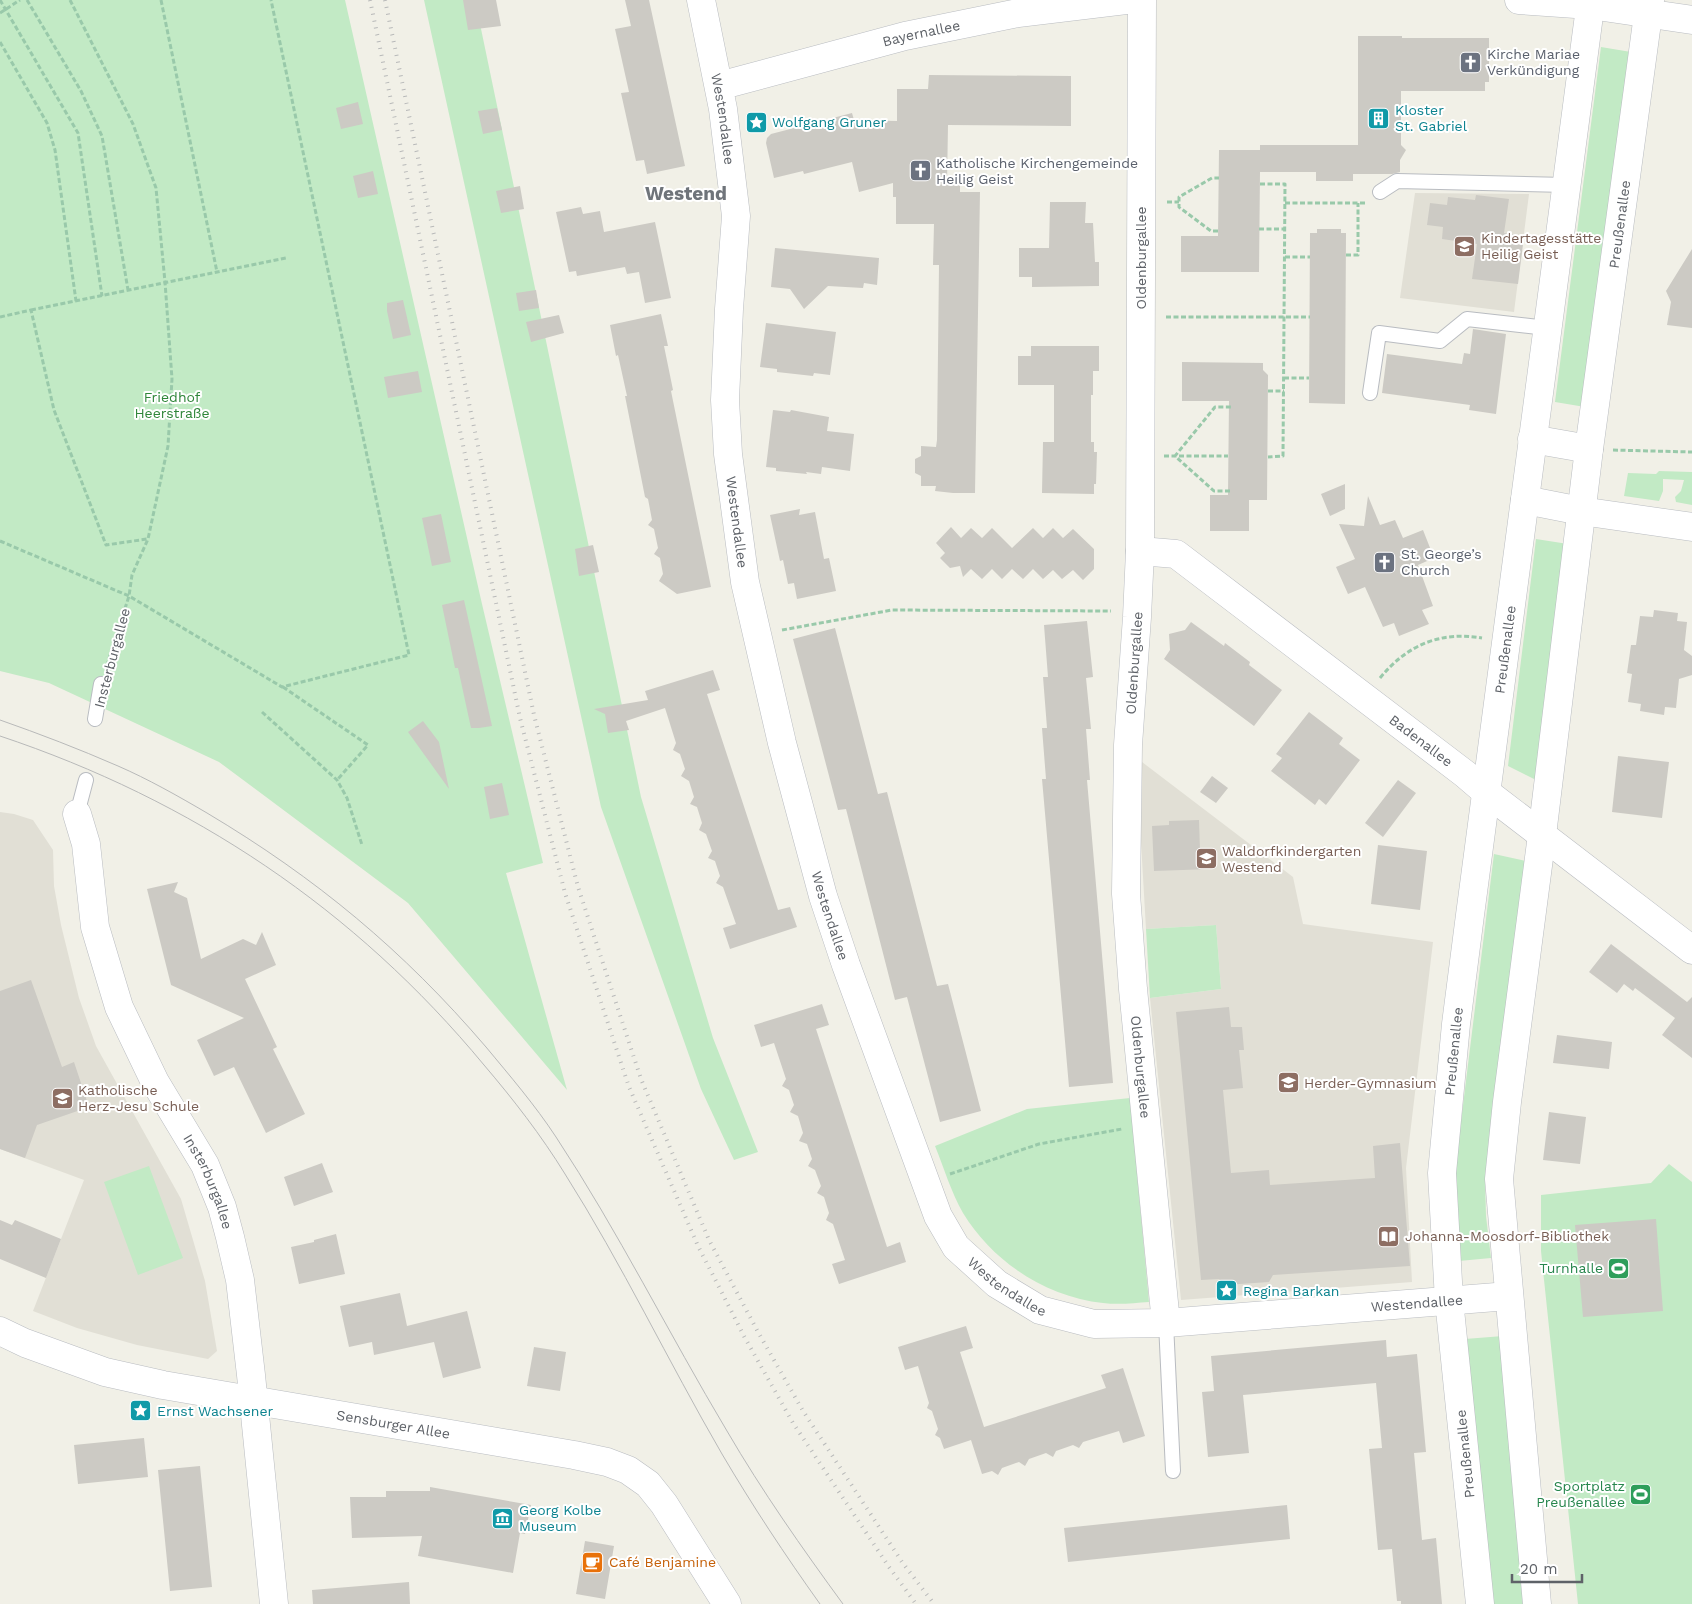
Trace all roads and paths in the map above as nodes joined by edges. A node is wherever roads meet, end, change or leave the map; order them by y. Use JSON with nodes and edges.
{"nodes":[{"id":1,"x":0,"y":0,"type":"edge"},
{"id":2,"x":20,"y":0,"type":"edge"},
{"id":3,"x":26,"y":0,"type":"edge"},
{"id":4,"x":70,"y":0,"type":"edge"},
{"id":5,"x":161,"y":0,"type":"edge"},
{"id":6,"x":271,"y":0,"type":"edge"},
{"id":7,"x":701,"y":0,"type":"edge"},
{"id":8,"x":1126,"y":0,"type":"edge"},
{"id":9,"x":1142,"y":0,"type":"edge"},
{"id":10,"x":1519,"y":0,"type":"edge"},
{"id":11,"x":1590,"y":2,"type":"edge"},
{"id":12,"x":1649,"y":7,"type":"edge"},
{"id":13,"x":5,"y":9,"type":"junction"},
{"id":14,"x":0,"y":13,"type":"edge"},
{"id":15,"x":1692,"y":20,"type":"edge"},
{"id":16,"x":0,"y":42,"type":"edge"},
{"id":17,"x":719,"y":86,"type":"junction"},
{"id":18,"x":1219,"y":178,"type":"dead end"},
{"id":19,"x":1260,"y":184,"type":"dead end"},
{"id":20,"x":1566,"y":185,"type":"junction"},
{"id":21,"x":1376,"y":198,"type":"joint"},
{"id":22,"x":1160,"y":202,"type":"dead end"},
{"id":23,"x":1179,"y":202,"type":"junction"},
{"id":24,"x":1285,"y":203,"type":"junction"},
{"id":25,"x":1358,"y":203,"type":"junction"},
{"id":26,"x":1259,"y":229,"type":"dead end"},
{"id":27,"x":1285,"y":229,"type":"junction"},
{"id":28,"x":1218,"y":231,"type":"dead end"},
{"id":29,"x":1346,"y":255,"type":"dead end"},
{"id":30,"x":1285,"y":257,"type":"junction"},
{"id":31,"x":1310,"y":257,"type":"dead end"},
{"id":32,"x":286,"y":258,"type":"dead end"},
{"id":33,"x":217,"y":272,"type":"junction"},
{"id":34,"x":165,"y":282,"type":"junction"},
{"id":35,"x":128,"y":290,"type":"junction"},
{"id":36,"x":102,"y":296,"type":"junction"},
{"id":37,"x":76,"y":301,"type":"junction"},
{"id":38,"x":31,"y":310,"type":"junction"},
{"id":39,"x":0,"y":317,"type":"edge"},
{"id":40,"x":1158,"y":317,"type":"dead end"},
{"id":41,"x":1284,"y":317,"type":"junction"},
{"id":42,"x":1310,"y":317,"type":"dead end"},
{"id":43,"x":1546,"y":328,"type":"junction"},
{"id":44,"x":1284,"y":378,"type":"junction"},
{"id":45,"x":1309,"y":378,"type":"dead end"},
{"id":46,"x":1268,"y":391,"type":"dead end"},
{"id":47,"x":1284,"y":391,"type":"junction"},
{"id":48,"x":1370,"y":394,"type":"dead end"},
{"id":49,"x":1231,"y":407,"type":"dead end"},
{"id":50,"x":1532,"y":438,"type":"junction"},
{"id":51,"x":1589,"y":449,"type":"junction"},
{"id":52,"x":1622,"y":451,"type":"dead end"},
{"id":53,"x":1692,"y":452,"type":"edge"},
{"id":54,"x":1156,"y":456,"type":"dead end"},
{"id":55,"x":1176,"y":456,"type":"junction"},
{"id":56,"x":1228,"y":456,"type":"dead end"},
{"id":57,"x":1268,"y":456,"type":"dead end"},
{"id":58,"x":1230,"y":491,"type":"dead end"},
{"id":59,"x":1525,"y":500,"type":"junction"},
{"id":60,"x":1581,"y":510,"type":"junction"},
{"id":61,"x":1692,"y":527,"type":"edge"},
{"id":62,"x":148,"y":539,"type":"junction"},
{"id":63,"x":0,"y":541,"type":"edge"},
{"id":64,"x":1140,"y":551,"type":"junction"},
{"id":65,"x":129,"y":596,"type":"junction"},
{"id":66,"x":1115,"y":611,"type":"dead end"},
{"id":67,"x":774,"y":632,"type":"dead end"},
{"id":68,"x":1484,"y":638,"type":"dead end"},
{"id":69,"x":1377,"y":682,"type":"dead end"},
{"id":70,"x":101,"y":684,"type":"joint"},
{"id":71,"x":282,"y":687,"type":"junction"},
{"id":72,"x":262,"y":712,"type":"dead end"},
{"id":73,"x":95,"y":719,"type":"dead end"},
{"id":74,"x":86,"y":780,"type":"dead end"},
{"id":75,"x":337,"y":780,"type":"junction"},
{"id":76,"x":1486,"y":792,"type":"junction"},
{"id":77,"x":77,"y":814,"type":"joint"},
{"id":78,"x":1542,"y":835,"type":"junction"},
{"id":79,"x":362,"y":845,"type":"dead end"},
{"id":80,"x":1692,"y":950,"type":"edge"},
{"id":81,"x":1125,"y":1129,"type":"dead end"},
{"id":82,"x":942,"y":1177,"type":"dead end"},
{"id":83,"x":1509,"y":1296,"type":"junction"},
{"id":84,"x":1449,"y":1300,"type":"junction"},
{"id":85,"x":1166,"y":1324,"type":"junction"},
{"id":86,"x":0,"y":1331,"type":"edge"},
{"id":87,"x":254,"y":1399,"type":"junction"},
{"id":88,"x":1173,"y":1471,"type":"dead end"},
{"id":89,"x":274,"y":1604,"type":"edge"},
{"id":90,"x":727,"y":1604,"type":"edge"},
{"id":91,"x":1480,"y":1604,"type":"edge"},
{"id":92,"x":1537,"y":1604,"type":"edge"}],
"edges":[{"from":1,"to":13,"type":"path"},
{"from":2,"to":13,"type":"path"},
{"from":3,"to":35,"type":"path"},
{"from":4,"to":34,"type":"path","name":"Insterburgallee"},
{"from":5,"to":33,"type":"path"},
{"from":6,"to":71,"type":"path"},
{"from":7,"to":17,"type":"street","name":"Westendallee"},
{"from":8,"to":17,"type":"street","name":"Bayernallee"},
{"from":9,"to":64,"type":"street","name":"Oldenburgallee"},
{"from":10,"to":11,"type":"street"},
{"from":11,"to":12,"type":"street"},
{"from":11,"to":20,"type":"street","name":"Preußenallee"},
{"from":12,"to":15,"type":"street"},
{"from":12,"to":51,"type":"street","name":"Preußenallee"},
{"from":13,"to":14,"type":"path"},
{"from":13,"to":36,"type":"path"},
{"from":16,"to":37,"type":"path"},
{"from":17,"to":85,"type":"street","name":"Westendallee"},
{"from":18,"to":23,"type":"path"},
{"from":19,"to":24,"type":"path"},
{"from":20,"to":21,"type":"lane"},
{"from":20,"to":43,"type":"street","name":"Preußenallee"},
{"from":21,"to":25,"type":"path"},
{"from":22,"to":23,"type":"path"},
{"from":23,"to":28,"type":"path"},
{"from":24,"to":25,"type":"path"},
{"from":24,"to":27,"type":"path"},
{"from":25,"to":29,"type":"path"},
{"from":26,"to":27,"type":"path"},
{"from":27,"to":30,"type":"path"},
{"from":30,"to":31,"type":"path"},
{"from":30,"to":41,"type":"path"},
{"from":32,"to":33,"type":"path"},
{"from":33,"to":34,"type":"path"},
{"from":34,"to":35,"type":"path"},
{"from":34,"to":62,"type":"path","name":"Insterburgallee"},
{"from":35,"to":36,"type":"path"},
{"from":36,"to":37,"type":"path"},
{"from":37,"to":38,"type":"path"},
{"from":38,"to":39,"type":"path"},
{"from":38,"to":62,"type":"path"},
{"from":40,"to":41,"type":"path"},
{"from":41,"to":42,"type":"path"},
{"from":41,"to":44,"type":"path"},
{"from":43,"to":48,"type":"lane"},
{"from":43,"to":50,"type":"street","name":"Preußenallee"},
{"from":44,"to":45,"type":"path"},
{"from":44,"to":47,"type":"path"},
{"from":46,"to":47,"type":"path"},
{"from":47,"to":57,"type":"path"},
{"from":49,"to":55,"type":"path"},
{"from":50,"to":51,"type":"street"},
{"from":50,"to":59,"type":"street","name":"Preußenallee"},
{"from":51,"to":60,"type":"street","name":"Preußenallee"},
{"from":52,"to":53,"type":"path"},
{"from":54,"to":55,"type":"path"},
{"from":55,"to":56,"type":"path"},
{"from":55,"to":58,"type":"path"},
{"from":59,"to":60,"type":"street"},
{"from":59,"to":76,"type":"street","name":"Preußenallee"},
{"from":60,"to":61,"type":"street"},
{"from":60,"to":78,"type":"street","name":"Preußenallee"},
{"from":62,"to":65,"type":"path","name":"Insterburgallee"},
{"from":63,"to":65,"type":"path"},
{"from":64,"to":76,"type":"street","name":"Badenallee"},
{"from":64,"to":85,"type":"street","name":"Oldenburgallee"},
{"from":65,"to":70,"type":"path","name":"Insterburgallee"},
{"from":65,"to":71,"type":"path"},
{"from":66,"to":67,"type":"path"},
{"from":68,"to":69,"type":"path"},
{"from":70,"to":73,"type":"lane","name":"Insterburgallee"},
{"from":71,"to":75,"type":"path"},
{"from":72,"to":75,"type":"path"},
{"from":74,"to":77,"type":"lane","name":"Insterburgallee"},
{"from":75,"to":79,"type":"path"},
{"from":76,"to":78,"type":"street","name":"Badenallee"},
{"from":76,"to":84,"type":"street","name":"Preußenallee"},
{"from":77,"to":87,"type":"street","name":"Insterburgallee"},
{"from":78,"to":80,"type":"street","name":"Badenallee"},
{"from":78,"to":83,"type":"street","name":"Preußenallee"},
{"from":81,"to":82,"type":"path"},
{"from":83,"to":84,"type":"street","name":"Westendallee"},
{"from":83,"to":92,"type":"street","name":"Preußenallee"},
{"from":84,"to":85,"type":"street","name":"Westendallee"},
{"from":84,"to":91,"type":"street","name":"Preußenallee"},
{"from":85,"to":88,"type":"lane"},
{"from":86,"to":87,"type":"street","name":"Sensburger Allee"},
{"from":87,"to":89,"type":"street","name":"Insterburgallee"},
{"from":87,"to":90,"type":"street","name":"Sensburger Allee"}]}
